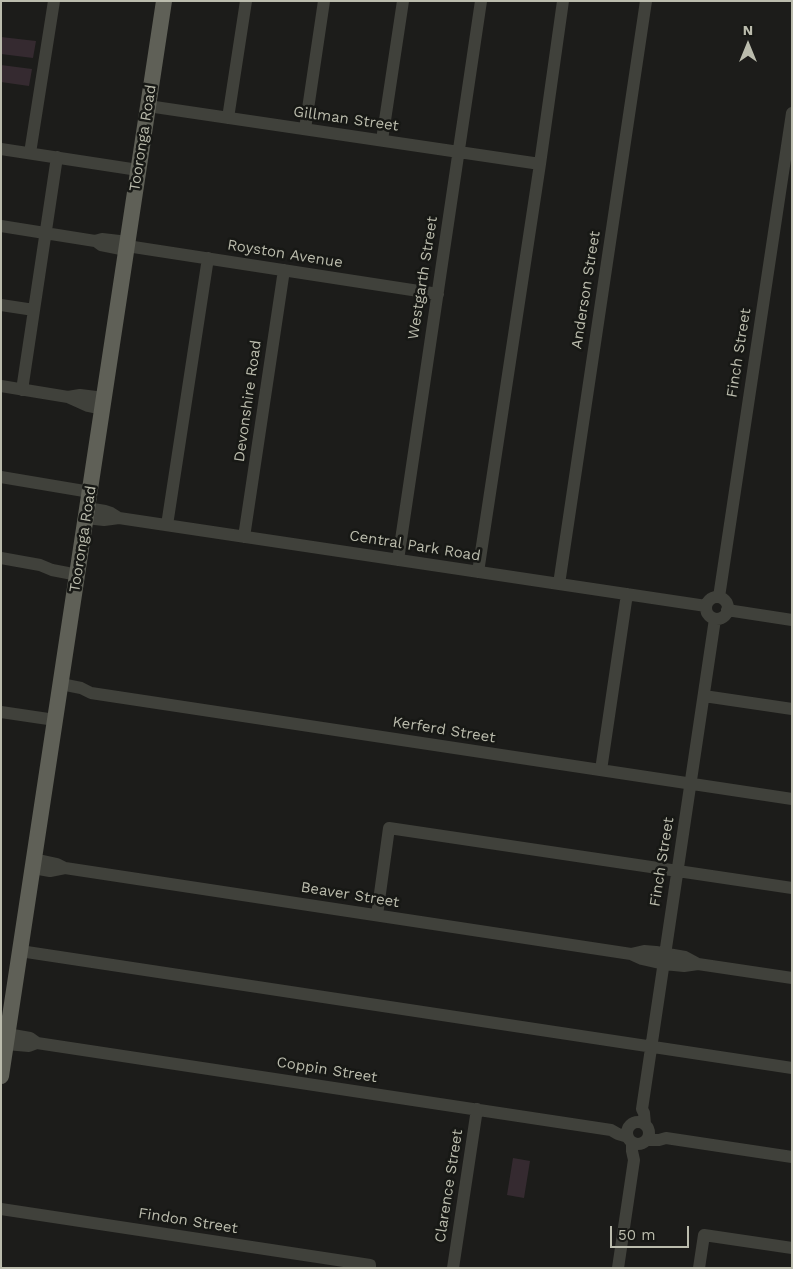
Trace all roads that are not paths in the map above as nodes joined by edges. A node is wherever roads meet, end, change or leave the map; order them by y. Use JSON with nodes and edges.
{"nodes":[{"id":1,"x":54,"y":1,"type":"edge"},
{"id":2,"x":164,"y":1,"type":"edge"},
{"id":3,"x":246,"y":1,"type":"edge"},
{"id":4,"x":324,"y":1,"type":"edge"},
{"id":5,"x":403,"y":1,"type":"edge"},
{"id":6,"x":481,"y":1,"type":"edge"},
{"id":7,"x":563,"y":1,"type":"edge"},
{"id":8,"x":646,"y":1,"type":"edge"},
{"id":9,"x":148,"y":106,"type":"junction"},
{"id":10,"x":792,"y":114,"type":"edge"},
{"id":11,"x":228,"y":118,"type":"junction"},
{"id":12,"x":305,"y":129,"type":"junction"},
{"id":13,"x":382,"y":140,"type":"junction"},
{"id":14,"x":1,"y":149,"type":"edge"},
{"id":15,"x":459,"y":152,"type":"junction"},
{"id":16,"x":30,"y":154,"type":"junction"},
{"id":17,"x":57,"y":157,"type":"junction"},
{"id":18,"x":540,"y":164,"type":"junction"},
{"id":19,"x":138,"y":170,"type":"junction"},
{"id":20,"x":1,"y":226,"type":"edge"},
{"id":21,"x":46,"y":233,"type":"junction"},
{"id":22,"x":127,"y":246,"type":"junction"},
{"id":23,"x":208,"y":258,"type":"junction"},
{"id":24,"x":284,"y":270,"type":"junction"},
{"id":25,"x":438,"y":294,"type":"junction"},
{"id":26,"x":1,"y":305,"type":"edge"},
{"id":27,"x":34,"y":310,"type":"junction"},
{"id":28,"x":1,"y":386,"type":"edge"},
{"id":29,"x":22,"y":390,"type":"junction"},
{"id":30,"x":103,"y":403,"type":"junction"},
{"id":31,"x":1,"y":478,"type":"edge"},
{"id":32,"x":90,"y":492,"type":"junction"},
{"id":33,"x":87,"y":513,"type":"junction"},
{"id":34,"x":167,"y":525,"type":"junction"},
{"id":35,"x":244,"y":537,"type":"junction"},
{"id":36,"x":1,"y":558,"type":"edge"},
{"id":37,"x":398,"y":560,"type":"junction"},
{"id":38,"x":78,"y":571,"type":"junction"},
{"id":39,"x":478,"y":572,"type":"junction"},
{"id":40,"x":559,"y":584,"type":"junction"},
{"id":41,"x":626,"y":594,"type":"junction"},
{"id":42,"x":718,"y":597,"type":"junction"},
{"id":43,"x":706,"y":606,"type":"junction"},
{"id":44,"x":728,"y":610,"type":"junction"},
{"id":45,"x":715,"y":619,"type":"junction"},
{"id":46,"x":792,"y":620,"type":"edge"},
{"id":47,"x":60,"y":688,"type":"junction"},
{"id":48,"x":704,"y":696,"type":"junction"},
{"id":49,"x":792,"y":709,"type":"edge"},
{"id":50,"x":1,"y":712,"type":"edge"},
{"id":51,"x":55,"y":720,"type":"junction"},
{"id":52,"x":601,"y":770,"type":"junction"},
{"id":53,"x":691,"y":783,"type":"junction"},
{"id":54,"x":792,"y":798,"type":"edge"},
{"id":55,"x":34,"y":864,"type":"junction"},
{"id":56,"x":678,"y":871,"type":"junction"},
{"id":57,"x":792,"y":888,"type":"edge"},
{"id":58,"x":377,"y":915,"type":"junction"},
{"id":59,"x":20,"y":951,"type":"junction"},
{"id":60,"x":664,"y":959,"type":"junction"},
{"id":61,"x":792,"y":978,"type":"edge"},
{"id":62,"x":7,"y":1039,"type":"junction"},
{"id":63,"x":651,"y":1047,"type":"junction"},
{"id":64,"x":792,"y":1068,"type":"edge"},
{"id":65,"x":1,"y":1076,"type":"edge"},
{"id":66,"x":477,"y":1109,"type":"junction"},
{"id":67,"x":638,"y":1133,"type":"junction"},
{"id":68,"x":792,"y":1157,"type":"edge"},
{"id":69,"x":1,"y":1209,"type":"edge"},
{"id":70,"x":792,"y":1248,"type":"edge"},
{"id":71,"x":370,"y":1266,"type":"edge"},
{"id":72,"x":453,"y":1268,"type":"edge"},
{"id":73,"x":618,"y":1268,"type":"edge"},
{"id":74,"x":698,"y":1268,"type":"edge"}],
"edges":[{"from":1,"to":16,"type":"street"},
{"from":2,"to":9,"type":"main road","name":"Tooronga Road"},
{"from":3,"to":11,"type":"street"},
{"from":4,"to":12,"type":"street"},
{"from":5,"to":13,"type":"street"},
{"from":6,"to":15,"type":"street","name":"Westgarth Street"},
{"from":7,"to":18,"type":"street"},
{"from":8,"to":40,"type":"street","name":"Anderson Street"},
{"from":9,"to":11,"type":"street","name":"Gillman Street"},
{"from":9,"to":19,"type":"main road","name":"Tooronga Road"},
{"from":10,"to":42,"type":"street","name":"Finch Street"},
{"from":11,"to":12,"type":"street","name":"Gillman Street"},
{"from":12,"to":13,"type":"street","name":"Gillman Street"},
{"from":13,"to":15,"type":"street","name":"Gillman Street"},
{"from":14,"to":16,"type":"street"},
{"from":15,"to":18,"type":"street","name":"Gillman Street"},
{"from":15,"to":25,"type":"street","name":"Westgarth Street"},
{"from":16,"to":17,"type":"street"},
{"from":17,"to":19,"type":"street"},
{"from":17,"to":21,"type":"street"},
{"from":18,"to":39,"type":"street"},
{"from":19,"to":22,"type":"main road","name":"Tooronga Road"},
{"from":20,"to":21,"type":"street","name":"Royston Avenue"},
{"from":21,"to":22,"type":"street","name":"Royston Avenue"},
{"from":21,"to":27,"type":"street"},
{"from":22,"to":23,"type":"street","name":"Royston Avenue"},
{"from":22,"to":30,"type":"main road","name":"Tooronga Road"},
{"from":23,"to":24,"type":"street","name":"Royston Avenue"},
{"from":23,"to":34,"type":"street"},
{"from":24,"to":25,"type":"street","name":"Royston Avenue"},
{"from":24,"to":35,"type":"street","name":"Devonshire Road"},
{"from":25,"to":37,"type":"street","name":"Westgarth Street"},
{"from":26,"to":27,"type":"street"},
{"from":27,"to":29,"type":"street"},
{"from":28,"to":29,"type":"street"},
{"from":29,"to":30,"type":"street"},
{"from":30,"to":32,"type":"main road","name":"Tooronga Road"},
{"from":31,"to":32,"type":"street"},
{"from":32,"to":33,"type":"main road","name":"Tooronga Road"},
{"from":33,"to":34,"type":"street","name":"Central Park Road"},
{"from":33,"to":38,"type":"main road","name":"Tooronga Road"},
{"from":34,"to":35,"type":"street","name":"Central Park Road"},
{"from":35,"to":37,"type":"street","name":"Central Park Road"},
{"from":36,"to":38,"type":"street"},
{"from":37,"to":39,"type":"street","name":"Central Park Road"},
{"from":38,"to":47,"type":"main road","name":"Tooronga Road"},
{"from":39,"to":40,"type":"street","name":"Central Park Road"},
{"from":40,"to":41,"type":"street","name":"Central Park Road"},
{"from":41,"to":43,"type":"street","name":"Central Park Road"},
{"from":41,"to":52,"type":"street"},
{"from":42,"to":43,"type":"street"},
{"from":42,"to":44,"type":"street"},
{"from":43,"to":45,"type":"street"},
{"from":44,"to":45,"type":"street"},
{"from":44,"to":46,"type":"street"},
{"from":45,"to":48,"type":"street","name":"Finch Street"},
{"from":47,"to":51,"type":"main road","name":"Tooronga Road"},
{"from":47,"to":52,"type":"street","name":"Kerferd Street"},
{"from":48,"to":49,"type":"street"},
{"from":48,"to":53,"type":"street","name":"Finch Street"},
{"from":50,"to":51,"type":"street"},
{"from":51,"to":55,"type":"main road","name":"Tooronga Road"},
{"from":52,"to":53,"type":"street","name":"Kerferd Street"},
{"from":53,"to":54,"type":"street","name":"Kerferd Street"},
{"from":53,"to":56,"type":"street","name":"Finch Street"},
{"from":55,"to":58,"type":"street","name":"Beaver Street"},
{"from":55,"to":59,"type":"main road","name":"Tooronga Road"},
{"from":56,"to":57,"type":"street"},
{"from":56,"to":58,"type":"street"},
{"from":56,"to":60,"type":"street","name":"Finch Street"},
{"from":58,"to":60,"type":"street","name":"Beaver Street"},
{"from":59,"to":62,"type":"main road","name":"Tooronga Road"},
{"from":59,"to":63,"type":"street"},
{"from":60,"to":61,"type":"street","name":"Beaver Street"},
{"from":60,"to":63,"type":"street","name":"Finch Street"},
{"from":62,"to":65,"type":"main road","name":"Tooronga Road"},
{"from":62,"to":66,"type":"street","name":"Coppin Street"},
{"from":63,"to":64,"type":"street"},
{"from":63,"to":67,"type":"street","name":"Finch Street"},
{"from":66,"to":67,"type":"street","name":"Coppin Street"},
{"from":66,"to":72,"type":"street","name":"Clarence Street"},
{"from":67,"to":68,"type":"street","name":"Coppin Street"},
{"from":67,"to":73,"type":"street","name":"Finch Street"},
{"from":69,"to":71,"type":"street","name":"Findon Street"},
{"from":70,"to":74,"type":"street"}]}
